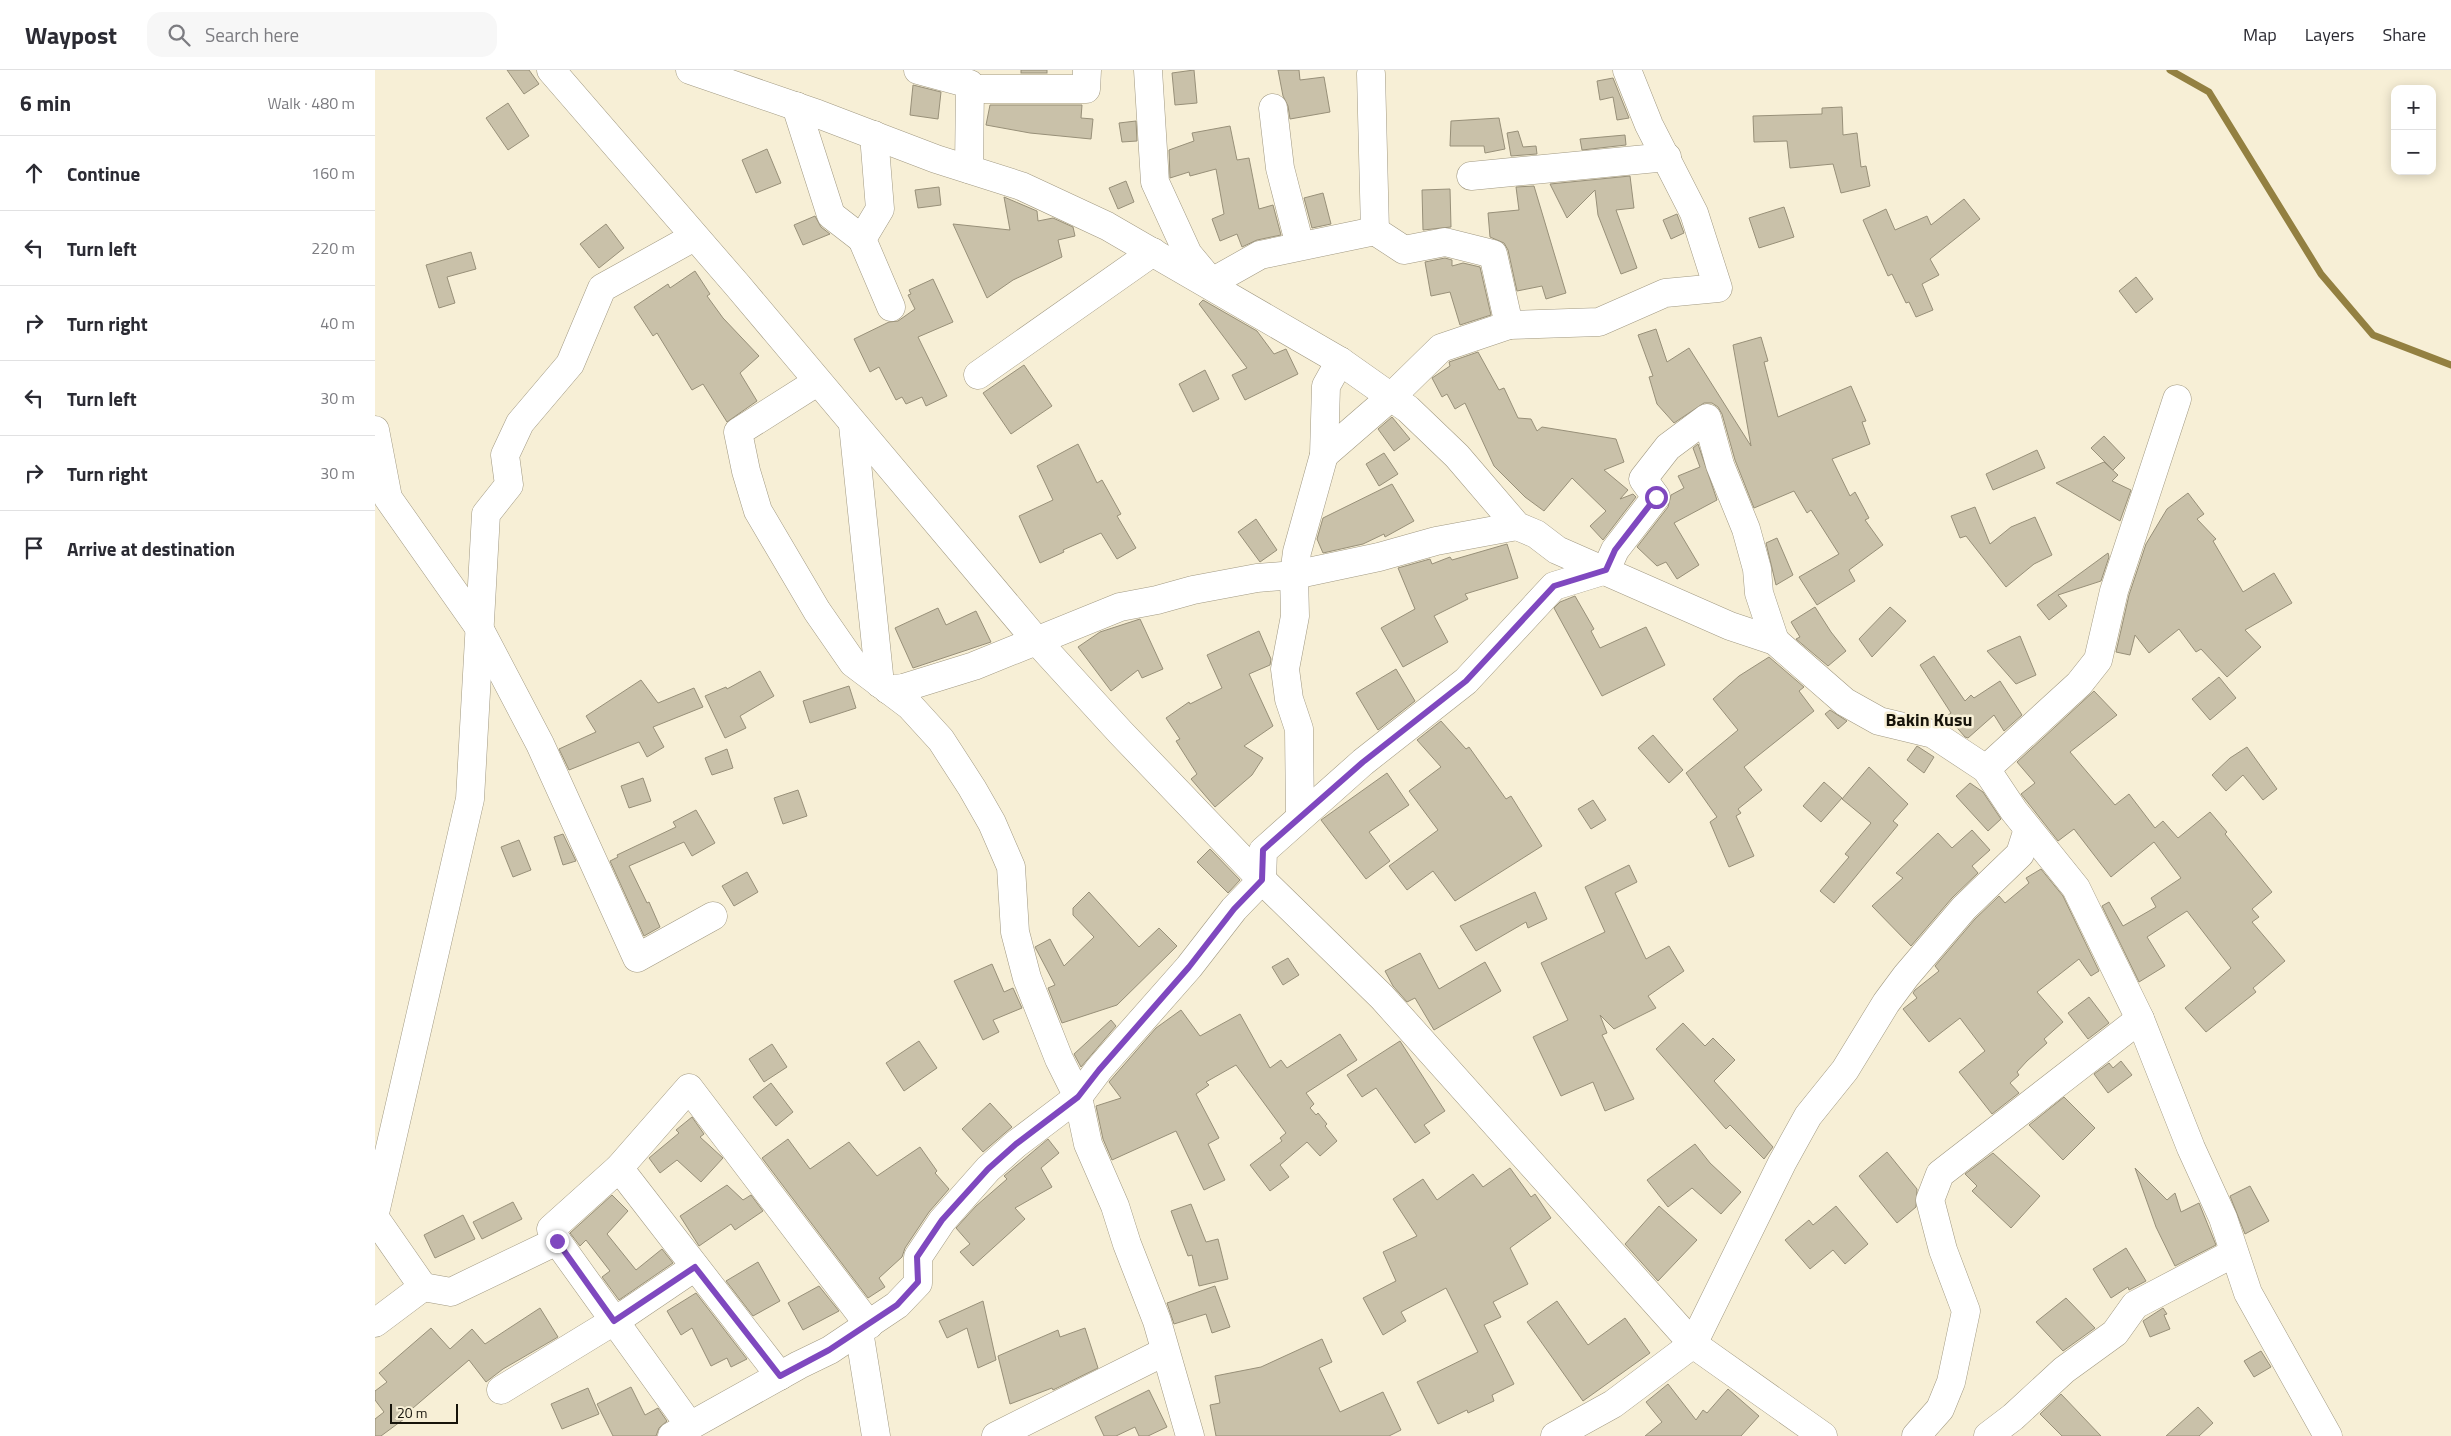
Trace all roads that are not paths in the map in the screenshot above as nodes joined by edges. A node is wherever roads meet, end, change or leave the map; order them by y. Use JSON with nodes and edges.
{"nodes":[{"id":1,"x":551,"y":70,"type":"edge"},
{"id":2,"x":690,"y":70,"type":"edge"},
{"id":3,"x":918,"y":70,"type":"edge"},
{"id":4,"x":1087,"y":70,"type":"edge"},
{"id":5,"x":1148,"y":70,"type":"edge"},
{"id":6,"x":1627,"y":70,"type":"edge"},
{"id":7,"x":1371,"y":74,"type":"dead end"},
{"id":8,"x":969,"y":90,"type":"junction"},
{"id":9,"x":796,"y":106,"type":"junction"},
{"id":10,"x":1273,"y":108,"type":"dead end"},
{"id":11,"x":874,"y":135,"type":"junction"},
{"id":12,"x":1667,"y":157,"type":"junction"},
{"id":13,"x":969,"y":169,"type":"junction"},
{"id":14,"x":1471,"y":176,"type":"dead end"},
{"id":15,"x":1375,"y":231,"type":"junction"},
{"id":16,"x":694,"y":237,"type":"junction"},
{"id":17,"x":862,"y":239,"type":"junction"},
{"id":18,"x":1300,"y":246,"type":"junction"},
{"id":19,"x":1153,"y":252,"type":"junction"},
{"id":20,"x":1215,"y":286,"type":"junction"},
{"id":21,"x":891,"y":307,"type":"dead end"},
{"id":22,"x":1509,"y":325,"type":"junction"},
{"id":23,"x":1340,"y":362,"type":"junction"},
{"id":24,"x":978,"y":375,"type":"dead end"},
{"id":25,"x":817,"y":382,"type":"junction"},
{"id":26,"x":1391,"y":398,"type":"junction"},
{"id":27,"x":2177,"y":399,"type":"dead end"},
{"id":28,"x":853,"y":425,"type":"junction"},
{"id":29,"x":375,"y":430,"type":"edge"},
{"id":30,"x":1323,"y":455,"type":"junction"},
{"id":31,"x":1517,"y":526,"type":"junction"},
{"id":32,"x":1606,"y":570,"type":"junction"},
{"id":33,"x":1294,"y":575,"type":"junction"},
{"id":34,"x":478,"y":626,"type":"junction"},
{"id":35,"x":1036,"y":640,"type":"junction"},
{"id":36,"x":1775,"y":641,"type":"junction"},
{"id":37,"x":884,"y":687,"type":"junction"},
{"id":38,"x":1986,"y":769,"type":"junction"},
{"id":39,"x":1300,"y":817,"type":"junction"},
{"id":40,"x":2028,"y":828,"type":"junction"},
{"id":41,"x":1262,"y":880,"type":"junction"},
{"id":42,"x":713,"y":916,"type":"dead end"},
{"id":43,"x":2140,"y":1019,"type":"junction"},
{"id":44,"x":1078,"y":1097,"type":"junction"},
{"id":45,"x":619,"y":1168,"type":"junction"},
{"id":46,"x":375,"y":1213,"type":"edge"},
{"id":47,"x":375,"y":1218,"type":"edge"},
{"id":48,"x":557,"y":1241,"type":"junction"},
{"id":49,"x":2234,"y":1253,"type":"junction"},
{"id":50,"x":695,"y":1267,"type":"junction"},
{"id":51,"x":423,"y":1287,"type":"junction"},
{"id":52,"x":614,"y":1321,"type":"junction"},
{"id":53,"x":375,"y":1323,"type":"edge"},
{"id":54,"x":864,"y":1328,"type":"junction"},
{"id":55,"x":1693,"y":1344,"type":"junction"},
{"id":56,"x":1164,"y":1352,"type":"junction"},
{"id":57,"x":780,"y":1376,"type":"junction"},
{"id":58,"x":501,"y":1390,"type":"dead end"},
{"id":59,"x":681,"y":1431,"type":"edge"},
{"id":60,"x":876,"y":1436,"type":"edge"},
{"id":61,"x":996,"y":1436,"type":"edge"},
{"id":62,"x":1190,"y":1436,"type":"edge"},
{"id":63,"x":1555,"y":1436,"type":"edge"},
{"id":64,"x":1823,"y":1436,"type":"edge"},
{"id":65,"x":1916,"y":1436,"type":"edge"},
{"id":66,"x":1987,"y":1436,"type":"edge"},
{"id":67,"x":2328,"y":1436,"type":"edge"}],
"edges":[{"from":1,"to":16,"type":"street"},
{"from":2,"to":9,"type":"street"},
{"from":3,"to":8,"type":"street"},
{"from":4,"to":8,"type":"street"},
{"from":5,"to":20,"type":"street"},
{"from":6,"to":12,"type":"street"},
{"from":7,"to":15,"type":"street"},
{"from":8,"to":13,"type":"street"},
{"from":9,"to":11,"type":"street"},
{"from":9,"to":17,"type":"street"},
{"from":10,"to":18,"type":"street"},
{"from":11,"to":13,"type":"street"},
{"from":11,"to":17,"type":"street"},
{"from":12,"to":14,"type":"street"},
{"from":12,"to":22,"type":"street"},
{"from":13,"to":19,"type":"street"},
{"from":15,"to":18,"type":"street"},
{"from":15,"to":22,"type":"street"},
{"from":16,"to":25,"type":"street"},
{"from":16,"to":34,"type":"street"},
{"from":17,"to":21,"type":"street"},
{"from":18,"to":20,"type":"street"},
{"from":19,"to":20,"type":"street"},
{"from":19,"to":24,"type":"street"},
{"from":20,"to":23,"type":"street"},
{"from":22,"to":26,"type":"street"},
{"from":23,"to":26,"type":"street"},
{"from":23,"to":30,"type":"street"},
{"from":25,"to":28,"type":"street"},
{"from":25,"to":37,"type":"street"},
{"from":26,"to":30,"type":"street"},
{"from":26,"to":31,"type":"street"},
{"from":27,"to":38,"type":"street"},
{"from":28,"to":35,"type":"street"},
{"from":28,"to":37,"type":"street"},
{"from":29,"to":34,"type":"street"},
{"from":30,"to":33,"type":"street"},
{"from":31,"to":32,"type":"street"},
{"from":31,"to":33,"type":"street"},
{"from":32,"to":36,"type":"street"},
{"from":32,"to":36,"type":"street"},
{"from":32,"to":39,"type":"street"},
{"from":33,"to":35,"type":"street"},
{"from":33,"to":39,"type":"street"},
{"from":34,"to":42,"type":"street"},
{"from":34,"to":46,"type":"street"},
{"from":35,"to":37,"type":"street"},
{"from":35,"to":41,"type":"street"},
{"from":36,"to":38,"type":"street"},
{"from":37,"to":44,"type":"street"},
{"from":38,"to":40,"type":"street"},
{"from":39,"to":41,"type":"street"},
{"from":40,"to":43,"type":"street"},
{"from":40,"to":55,"type":"street"},
{"from":41,"to":44,"type":"street"},
{"from":41,"to":55,"type":"street"},
{"from":43,"to":49,"type":"street"},
{"from":43,"to":65,"type":"street"},
{"from":44,"to":54,"type":"street"},
{"from":44,"to":56,"type":"street"},
{"from":45,"to":48,"type":"street"},
{"from":45,"to":50,"type":"street"},
{"from":45,"to":54,"type":"street"},
{"from":47,"to":51,"type":"street"},
{"from":48,"to":51,"type":"street"},
{"from":48,"to":52,"type":"street"},
{"from":49,"to":66,"type":"street"},
{"from":49,"to":67,"type":"street"},
{"from":50,"to":52,"type":"street"},
{"from":50,"to":57,"type":"street"},
{"from":51,"to":53,"type":"street"},
{"from":52,"to":58,"type":"street"},
{"from":52,"to":59,"type":"street"},
{"from":54,"to":57,"type":"street"},
{"from":54,"to":60,"type":"street"},
{"from":55,"to":63,"type":"street"},
{"from":55,"to":64,"type":"street"},
{"from":56,"to":61,"type":"street"},
{"from":56,"to":62,"type":"street"},
{"from":57,"to":59,"type":"street"}]}
